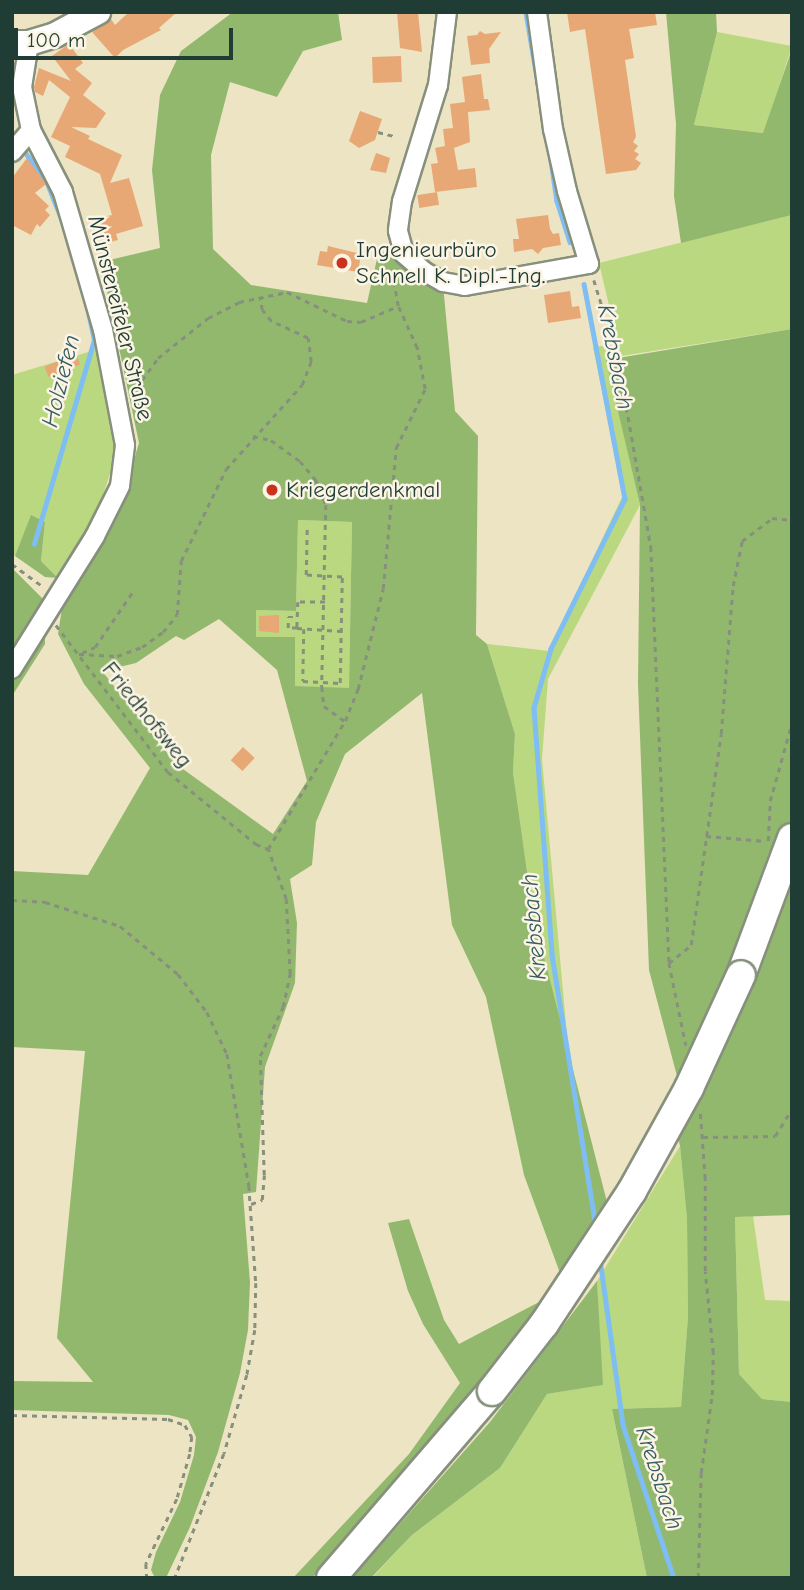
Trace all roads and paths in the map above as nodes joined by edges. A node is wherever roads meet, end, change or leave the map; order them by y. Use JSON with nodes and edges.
{"nodes":[{"id":1,"x":98,"y":12,"type":"edge"},
{"id":2,"x":447,"y":12,"type":"edge"},
{"id":3,"x":537,"y":12,"type":"edge"},
{"id":4,"x":20,"y":43,"type":"edge"},
{"id":5,"x":31,"y":130,"type":"junction"},
{"id":6,"x":377,"y":132,"type":"dead end"},
{"id":7,"x":394,"y":136,"type":"dead end"},
{"id":8,"x":12,"y":152,"type":"edge"},
{"id":9,"x":404,"y":254,"type":"junction"},
{"id":10,"x":589,"y":264,"type":"junction"},
{"id":11,"x":260,"y":297,"type":"junction"},
{"id":12,"x":398,"y":306,"type":"junction"},
{"id":13,"x":125,"y":433,"type":"junction"},
{"id":14,"x":253,"y":436,"type":"junction"},
{"id":15,"x":792,"y":520,"type":"edge"},
{"id":16,"x":307,"y":529,"type":"dead end"},
{"id":17,"x":12,"y":564,"type":"edge"},
{"id":18,"x":325,"y":576,"type":"junction"},
{"id":19,"x":134,"y":590,"type":"dead end"},
{"id":20,"x":58,"y":597,"type":"junction"},
{"id":21,"x":325,"y":602,"type":"junction"},
{"id":22,"x":47,"y":613,"type":"junction"},
{"id":23,"x":298,"y":617,"type":"junction"},
{"id":24,"x":297,"y":628,"type":"junction"},
{"id":25,"x":304,"y":629,"type":"junction"},
{"id":26,"x":324,"y":629,"type":"junction"},
{"id":27,"x":341,"y":631,"type":"junction"},
{"id":28,"x":79,"y":654,"type":"junction"},
{"id":29,"x":12,"y":669,"type":"edge"},
{"id":30,"x":322,"y":682,"type":"junction"},
{"id":31,"x":345,"y":721,"type":"junction"},
{"id":32,"x":792,"y":722,"type":"edge"},
{"id":33,"x":706,"y":836,"type":"junction"},
{"id":34,"x":783,"y":841,"type":"edge"},
{"id":35,"x":268,"y":849,"type":"junction"},
{"id":36,"x":12,"y":900,"type":"edge"},
{"id":37,"x":669,"y":963,"type":"junction"},
{"id":38,"x":688,"y":1057,"type":"dead end"},
{"id":39,"x":699,"y":1102,"type":"dead end"},
{"id":40,"x":792,"y":1109,"type":"edge"},
{"id":41,"x":703,"y":1137,"type":"junction"},
{"id":42,"x":250,"y":1205,"type":"junction"},
{"id":43,"x":12,"y":1415,"type":"edge"},
{"id":44,"x":147,"y":1578,"type":"edge"},
{"id":45,"x":175,"y":1578,"type":"edge"},
{"id":46,"x":331,"y":1578,"type":"edge"},
{"id":47,"x":698,"y":1578,"type":"edge"}],
"edges":[{"from":1,"to":4,"type":"main road"},
{"from":2,"to":9,"type":"street"},
{"from":3,"to":10,"type":"street"},
{"from":4,"to":5,"type":"street","name":"Münstereifeler Straße"},
{"from":5,"to":8,"type":"street"},
{"from":5,"to":13,"type":"street","name":"Münstereifeler Straße"},
{"from":6,"to":7,"type":"path"},
{"from":9,"to":10,"type":"street"},
{"from":9,"to":12,"type":"path"},
{"from":10,"to":37,"type":"path"},
{"from":11,"to":12,"type":"path"},
{"from":11,"to":13,"type":"path"},
{"from":11,"to":14,"type":"path"},
{"from":12,"to":31,"type":"path"},
{"from":13,"to":20,"type":"street","name":"Münstereifeler Straße"},
{"from":14,"to":18,"type":"path"},
{"from":14,"to":28,"type":"path"},
{"from":15,"to":33,"type":"path"},
{"from":16,"to":18,"type":"path"},
{"from":17,"to":20,"type":"path"},
{"from":18,"to":21,"type":"path"},
{"from":18,"to":27,"type":"path"},
{"from":19,"to":28,"type":"path"},
{"from":20,"to":22,"type":"street","name":"Münstereifeler Straße"},
{"from":21,"to":23,"type":"path"},
{"from":21,"to":26,"type":"path"},
{"from":22,"to":28,"type":"path","name":"Friedhofsweg"},
{"from":22,"to":29,"type":"street","name":"Münstereifeler Straße"},
{"from":23,"to":24,"type":"path"},
{"from":23,"to":24,"type":"path"},
{"from":24,"to":25,"type":"path"},
{"from":25,"to":26,"type":"path"},
{"from":25,"to":30,"type":"path"},
{"from":26,"to":27,"type":"path"},
{"from":26,"to":30,"type":"path"},
{"from":27,"to":30,"type":"path"},
{"from":28,"to":35,"type":"path","name":"Friedhofsweg"},
{"from":30,"to":31,"type":"path"},
{"from":31,"to":35,"type":"path"},
{"from":32,"to":34,"type":"path"},
{"from":33,"to":34,"type":"path"},
{"from":33,"to":37,"type":"path"},
{"from":34,"to":46,"type":"main road","bridge":true},
{"from":35,"to":42,"type":"path"},
{"from":36,"to":42,"type":"path"},
{"from":37,"to":38,"type":"path"},
{"from":39,"to":41,"type":"path"},
{"from":40,"to":41,"type":"path"},
{"from":41,"to":47,"type":"path"},
{"from":42,"to":45,"type":"path"},
{"from":43,"to":44,"type":"path"}]}
